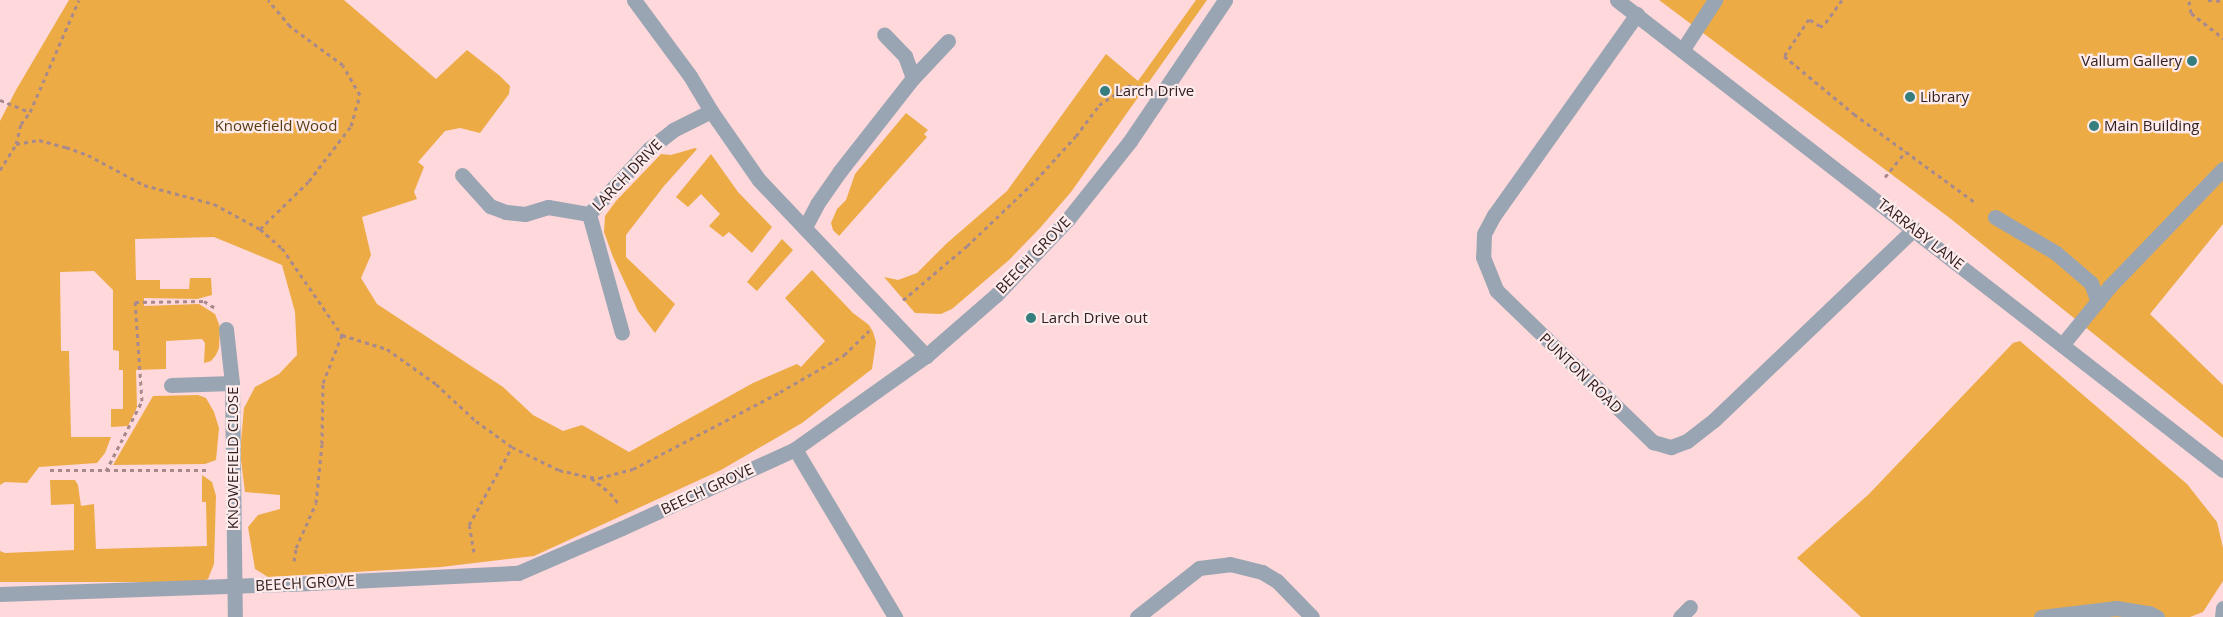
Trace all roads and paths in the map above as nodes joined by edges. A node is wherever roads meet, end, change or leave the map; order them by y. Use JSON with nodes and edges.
{"nodes":[{"id":1,"x":79,"y":0,"type":"edge"},
{"id":2,"x":268,"y":0,"type":"edge"},
{"id":3,"x":634,"y":0,"type":"edge"},
{"id":4,"x":1225,"y":0,"type":"edge"},
{"id":5,"x":1617,"y":0,"type":"edge"},
{"id":6,"x":1715,"y":0,"type":"edge"},
{"id":7,"x":1842,"y":0,"type":"edge"},
{"id":8,"x":2195,"y":0,"type":"edge"},
{"id":9,"x":2208,"y":0,"type":"edge"},
{"id":10,"x":2188,"y":1,"type":"edge"},
{"id":11,"x":2223,"y":1,"type":"edge"},
{"id":12,"x":1637,"y":14,"type":"junction"},
{"id":13,"x":884,"y":34,"type":"dead end"},
{"id":14,"x":2223,"y":38,"type":"edge"},
{"id":15,"x":948,"y":41,"type":"dead end"},
{"id":16,"x":1683,"y":49,"type":"junction"},
{"id":17,"x":913,"y":78,"type":"junction"},
{"id":18,"x":1167,"y":86,"type":"junction"},
{"id":19,"x":0,"y":100,"type":"edge"},
{"id":20,"x":711,"y":111,"type":"junction"},
{"id":21,"x":30,"y":112,"type":"junction"},
{"id":22,"x":16,"y":144,"type":"junction"},
{"id":23,"x":1906,"y":152,"type":"junction"},
{"id":24,"x":2223,"y":169,"type":"edge"},
{"id":25,"x":0,"y":170,"type":"edge"},
{"id":26,"x":462,"y":175,"type":"dead end"},
{"id":27,"x":1870,"y":195,"type":"junction"},
{"id":28,"x":589,"y":214,"type":"junction"},
{"id":29,"x":1995,"y":217,"type":"joint"},
{"id":30,"x":805,"y":227,"type":"junction"},
{"id":31,"x":260,"y":229,"type":"junction"},
{"id":32,"x":1914,"y":229,"type":"junction"},
{"id":33,"x":2098,"y":302,"type":"junction"},
{"id":34,"x":888,"y":314,"type":"junction"},
{"id":35,"x":226,"y":329,"type":"joint"},
{"id":36,"x":622,"y":333,"type":"dead end"},
{"id":37,"x":342,"y":335,"type":"junction"},
{"id":38,"x":2062,"y":345,"type":"junction"},
{"id":39,"x":926,"y":356,"type":"junction"},
{"id":40,"x":232,"y":384,"type":"junction"},
{"id":41,"x":171,"y":385,"type":"dead end"},
{"id":42,"x":512,"y":447,"type":"junction"},
{"id":43,"x":795,"y":449,"type":"junction"},
{"id":44,"x":50,"y":470,"type":"dead end"},
{"id":45,"x":233,"y":470,"type":"junction"},
{"id":46,"x":2223,"y":470,"type":"edge"},
{"id":47,"x":106,"y":471,"type":"junction"},
{"id":48,"x":590,"y":477,"type":"junction"},
{"id":49,"x":622,"y":528,"type":"junction"},
{"id":50,"x":478,"y":574,"type":"junction"},
{"id":51,"x":290,"y":584,"type":"junction"},
{"id":52,"x":234,"y":586,"type":"junction"},
{"id":53,"x":0,"y":594,"type":"edge"},
{"id":54,"x":2223,"y":608,"type":"edge"},
{"id":55,"x":235,"y":617,"type":"edge"},
{"id":56,"x":896,"y":617,"type":"edge"},
{"id":57,"x":1137,"y":617,"type":"edge"},
{"id":58,"x":1312,"y":617,"type":"edge"},
{"id":59,"x":2041,"y":617,"type":"edge"},
{"id":60,"x":2157,"y":617,"type":"edge"},
{"id":61,"x":2222,"y":617,"type":"edge"}],
"edges":[{"from":1,"to":21,"type":"path"},
{"from":2,"to":31,"type":"path"},
{"from":3,"to":20,"type":"street"},
{"from":4,"to":18,"type":"street","name":"BEECH GROVE"},
{"from":5,"to":12,"type":"street","name":"TARRABY LANE"},
{"from":6,"to":16,"type":"street"},
{"from":7,"to":23,"type":"path"},
{"from":8,"to":10,"type":"path"},
{"from":9,"to":11,"type":"path"},
{"from":10,"to":14,"type":"path"},
{"from":12,"to":16,"type":"street","name":"TARRABY LANE"},
{"from":12,"to":32,"type":"street","name":"PUNTON ROAD"},
{"from":13,"to":17,"type":"street"},
{"from":15,"to":17,"type":"street"},
{"from":16,"to":27,"type":"street","name":"TARRABY LANE"},
{"from":17,"to":30,"type":"street"},
{"from":18,"to":34,"type":"path"},
{"from":18,"to":39,"type":"street","name":"BEECH GROVE"},
{"from":19,"to":21,"type":"path"},
{"from":20,"to":28,"type":"street","name":"LARCH DRIVE"},
{"from":20,"to":30,"type":"street"},
{"from":21,"to":22,"type":"path"},
{"from":22,"to":25,"type":"path"},
{"from":22,"to":31,"type":"path"},
{"from":23,"to":27,"type":"path"},
{"from":23,"to":29,"type":"path"},
{"from":24,"to":33,"type":"street"},
{"from":26,"to":28,"type":"street","name":"LARCH DRIVE"},
{"from":27,"to":32,"type":"street","name":"TARRABY LANE"},
{"from":28,"to":36,"type":"street"},
{"from":29,"to":33,"type":"street"},
{"from":30,"to":34,"type":"street"},
{"from":31,"to":37,"type":"path"},
{"from":32,"to":38,"type":"street","name":"TARRABY LANE"},
{"from":33,"to":38,"type":"street"},
{"from":34,"to":39,"type":"street"},
{"from":34,"to":48,"type":"path"},
{"from":35,"to":40,"type":"street","name":"KNOWEFIELD CLOSE"},
{"from":35,"to":47,"type":"path"},
{"from":37,"to":42,"type":"path"},
{"from":37,"to":51,"type":"path"},
{"from":38,"to":46,"type":"street","name":"TARRABY LANE"},
{"from":39,"to":43,"type":"street","name":"BEECH GROVE"},
{"from":40,"to":41,"type":"street"},
{"from":40,"to":45,"type":"street","name":"KNOWEFIELD CLOSE"},
{"from":42,"to":48,"type":"path"},
{"from":42,"to":50,"type":"path"},
{"from":43,"to":49,"type":"street","name":"BEECH GROVE"},
{"from":43,"to":56,"type":"street"},
{"from":44,"to":47,"type":"path"},
{"from":45,"to":47,"type":"path"},
{"from":45,"to":52,"type":"street","name":"KNOWEFIELD CLOSE"},
{"from":48,"to":49,"type":"path"},
{"from":49,"to":50,"type":"street","name":"BEECH GROVE"},
{"from":50,"to":51,"type":"street","name":"BEECH GROVE"},
{"from":51,"to":52,"type":"street","name":"BEECH GROVE"},
{"from":52,"to":53,"type":"street","name":"BEECH GROVE"},
{"from":52,"to":55,"type":"street","name":"KNOWEFIELD CLOSE"},
{"from":54,"to":61,"type":"street"},
{"from":57,"to":58,"type":"street"},
{"from":59,"to":60,"type":"street"}]}
